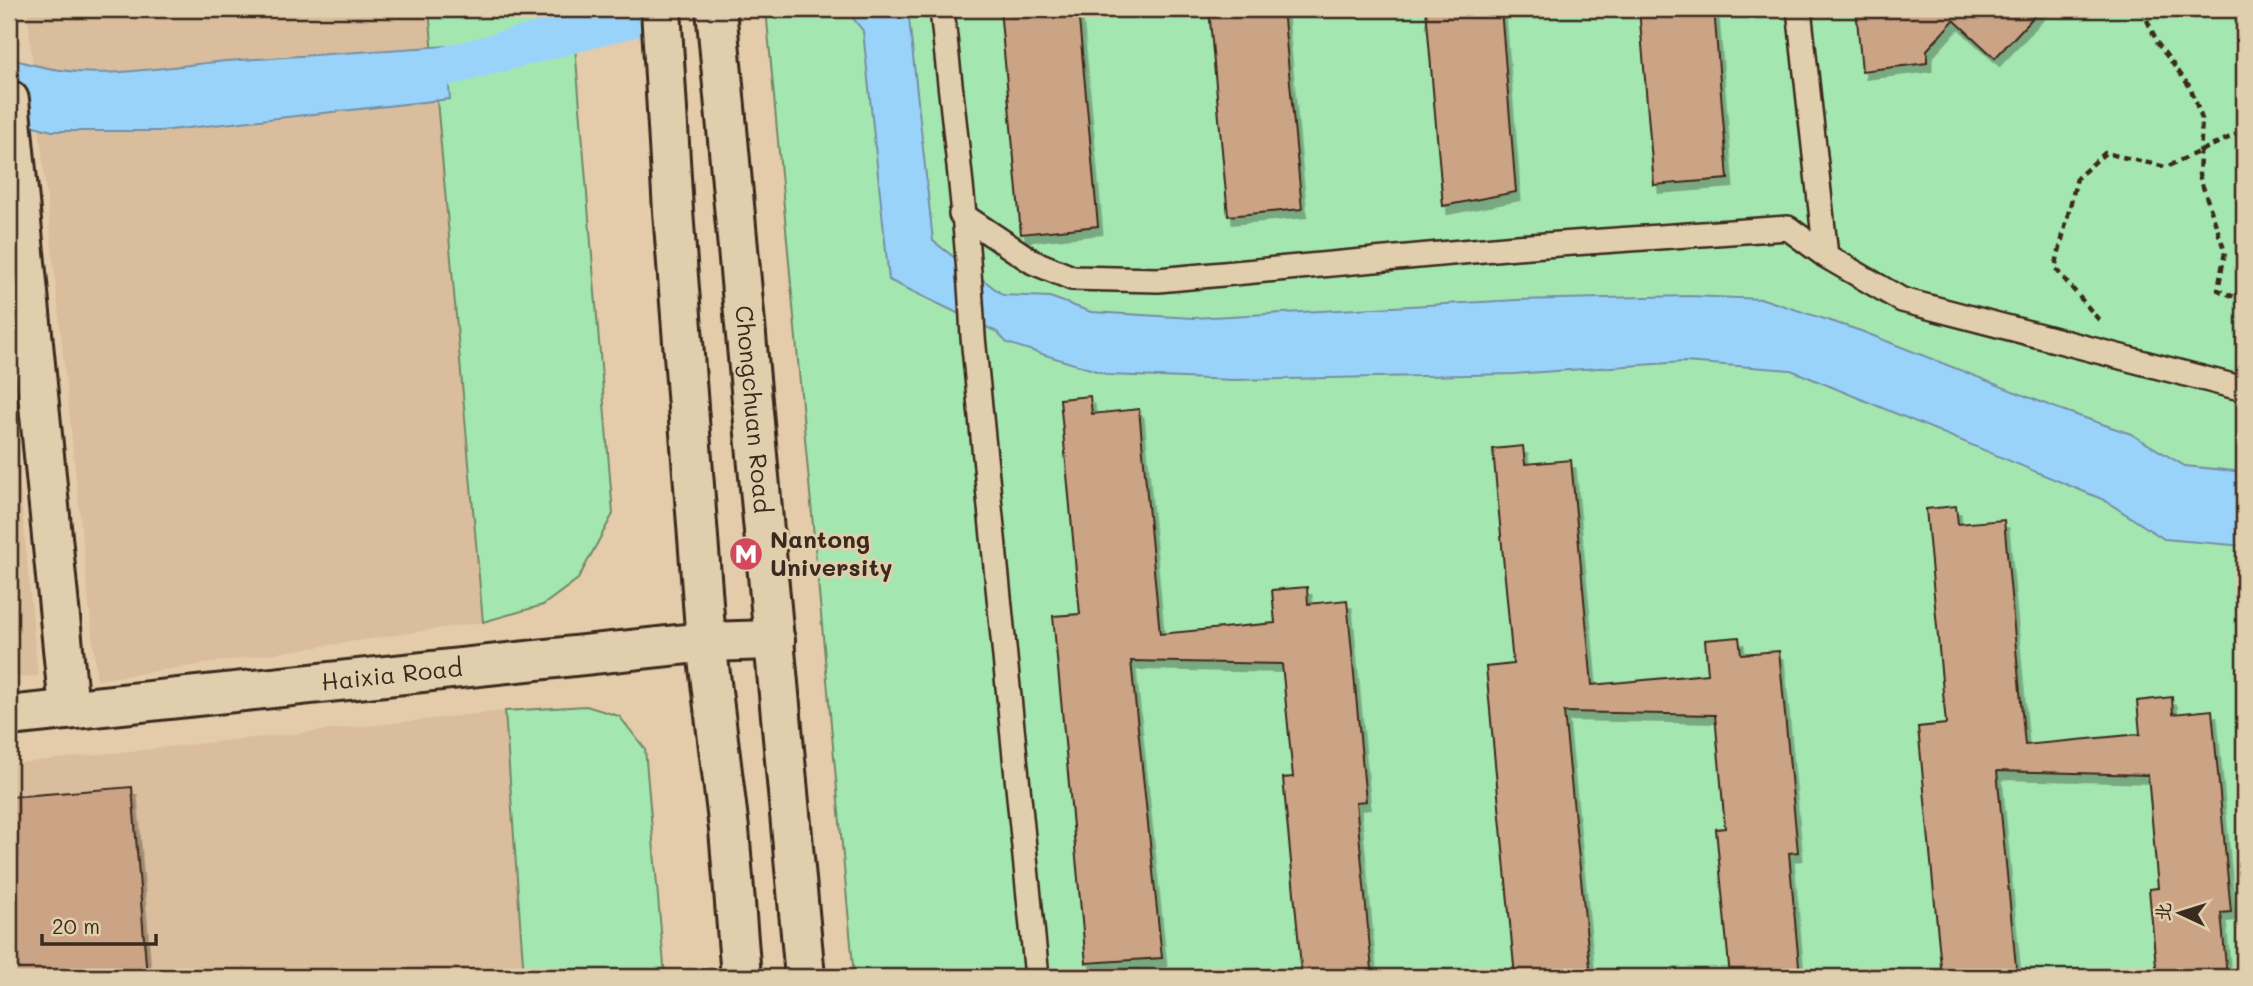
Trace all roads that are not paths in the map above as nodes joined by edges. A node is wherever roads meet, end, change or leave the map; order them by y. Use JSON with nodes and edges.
{"nodes":[{"id":1,"x":662,"y":9,"type":"edge"},
{"id":2,"x":716,"y":9,"type":"edge"},
{"id":3,"x":943,"y":9,"type":"edge"},
{"id":4,"x":1799,"y":9,"type":"edge"},
{"id":5,"x":9,"y":100,"type":"edge"},
{"id":6,"x":961,"y":214,"type":"junction"},
{"id":7,"x":1826,"y":256,"type":"junction"},
{"id":8,"x":2244,"y":389,"type":"edge"},
{"id":9,"x":775,"y":640,"type":"junction"},
{"id":10,"x":706,"y":642,"type":"junction"},
{"id":11,"x":69,"y":709,"type":"junction"},
{"id":12,"x":9,"y":716,"type":"edge"},
{"id":13,"x":741,"y":977,"type":"edge"},
{"id":14,"x":805,"y":977,"type":"edge"},
{"id":15,"x":1037,"y":977,"type":"edge"}],
"edges":[{"from":1,"to":10,"type":"main road"},
{"from":2,"to":9,"type":"main road","name":"Chongchuan Road"},
{"from":3,"to":6,"type":"lane"},
{"from":4,"to":7,"type":"lane"},
{"from":5,"to":11,"type":"main road"},
{"from":6,"to":7,"type":"lane"},
{"from":6,"to":15,"type":"lane"},
{"from":7,"to":8,"type":"lane"},
{"from":9,"to":10,"type":"main road","name":"Haixia Road"},
{"from":9,"to":14,"type":"main road","name":"Chongchuan Road"},
{"from":10,"to":11,"type":"main road","name":"Haixia Road"},
{"from":10,"to":13,"type":"main road"},
{"from":11,"to":12,"type":"main road","name":"Haixia Road"}]}
